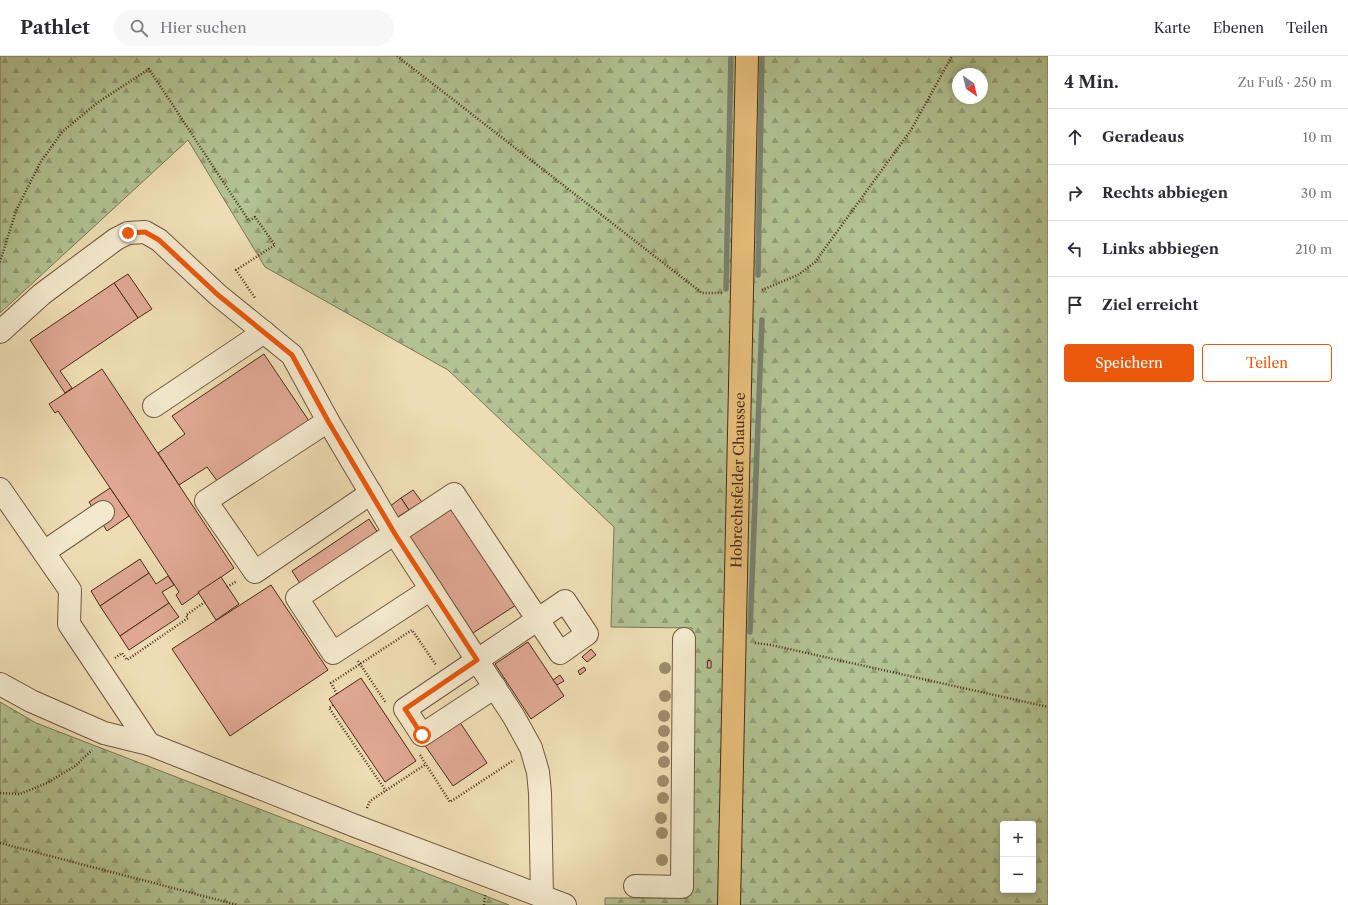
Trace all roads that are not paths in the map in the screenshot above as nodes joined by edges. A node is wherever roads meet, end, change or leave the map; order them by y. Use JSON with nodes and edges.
{"nodes":[{"id":1,"x":746,"y":56,"type":"edge"},
{"id":2,"x":0,"y":332,"type":"edge"},
{"id":3,"x":264,"y":332,"type":"junction"},
{"id":4,"x":154,"y":406,"type":"dead end"},
{"id":5,"x":328,"y":421,"type":"junction"},
{"id":6,"x":0,"y":489,"type":"edge"},
{"id":7,"x":372,"y":493,"type":"junction"},
{"id":8,"x":103,"y":512,"type":"dead end"},
{"id":9,"x":395,"y":534,"type":"junction"},
{"id":10,"x":44,"y":552,"type":"junction"},
{"id":11,"x":431,"y":589,"type":"junction"},
{"id":12,"x":684,"y":639,"type":"dead end"},
{"id":13,"x":477,"y":660,"type":"junction"},
{"id":14,"x":0,"y":684,"type":"edge"},
{"id":15,"x":495,"y":687,"type":"junction"},
{"id":16,"x":148,"y":744,"type":"junction"},
{"id":17,"x":636,"y":886,"type":"dead end"},
{"id":18,"x":542,"y":897,"type":"junction"},
{"id":19,"x":564,"y":905,"type":"edge"},
{"id":20,"x":729,"y":905,"type":"edge"}],
"edges":[{"from":1,"to":20,"type":"main road","name":"Hobrechtsfelder Chaussee"},
{"from":2,"to":3,"type":"lane"},
{"from":3,"to":4,"type":"lane"},
{"from":3,"to":5,"type":"lane"},
{"from":5,"to":7,"type":"lane"},
{"from":5,"to":7,"type":"lane"},
{"from":6,"to":10,"type":"lane"},
{"from":7,"to":9,"type":"lane"},
{"from":8,"to":10,"type":"lane"},
{"from":9,"to":11,"type":"lane"},
{"from":9,"to":11,"type":"lane"},
{"from":9,"to":13,"type":"lane"},
{"from":10,"to":16,"type":"lane"},
{"from":11,"to":13,"type":"lane"},
{"from":12,"to":17,"type":"lane"},
{"from":13,"to":15,"type":"lane"},
{"from":13,"to":15,"type":"lane"},
{"from":14,"to":16,"type":"lane"},
{"from":15,"to":18,"type":"lane"},
{"from":16,"to":18,"type":"lane"},
{"from":18,"to":19,"type":"lane"}]}
